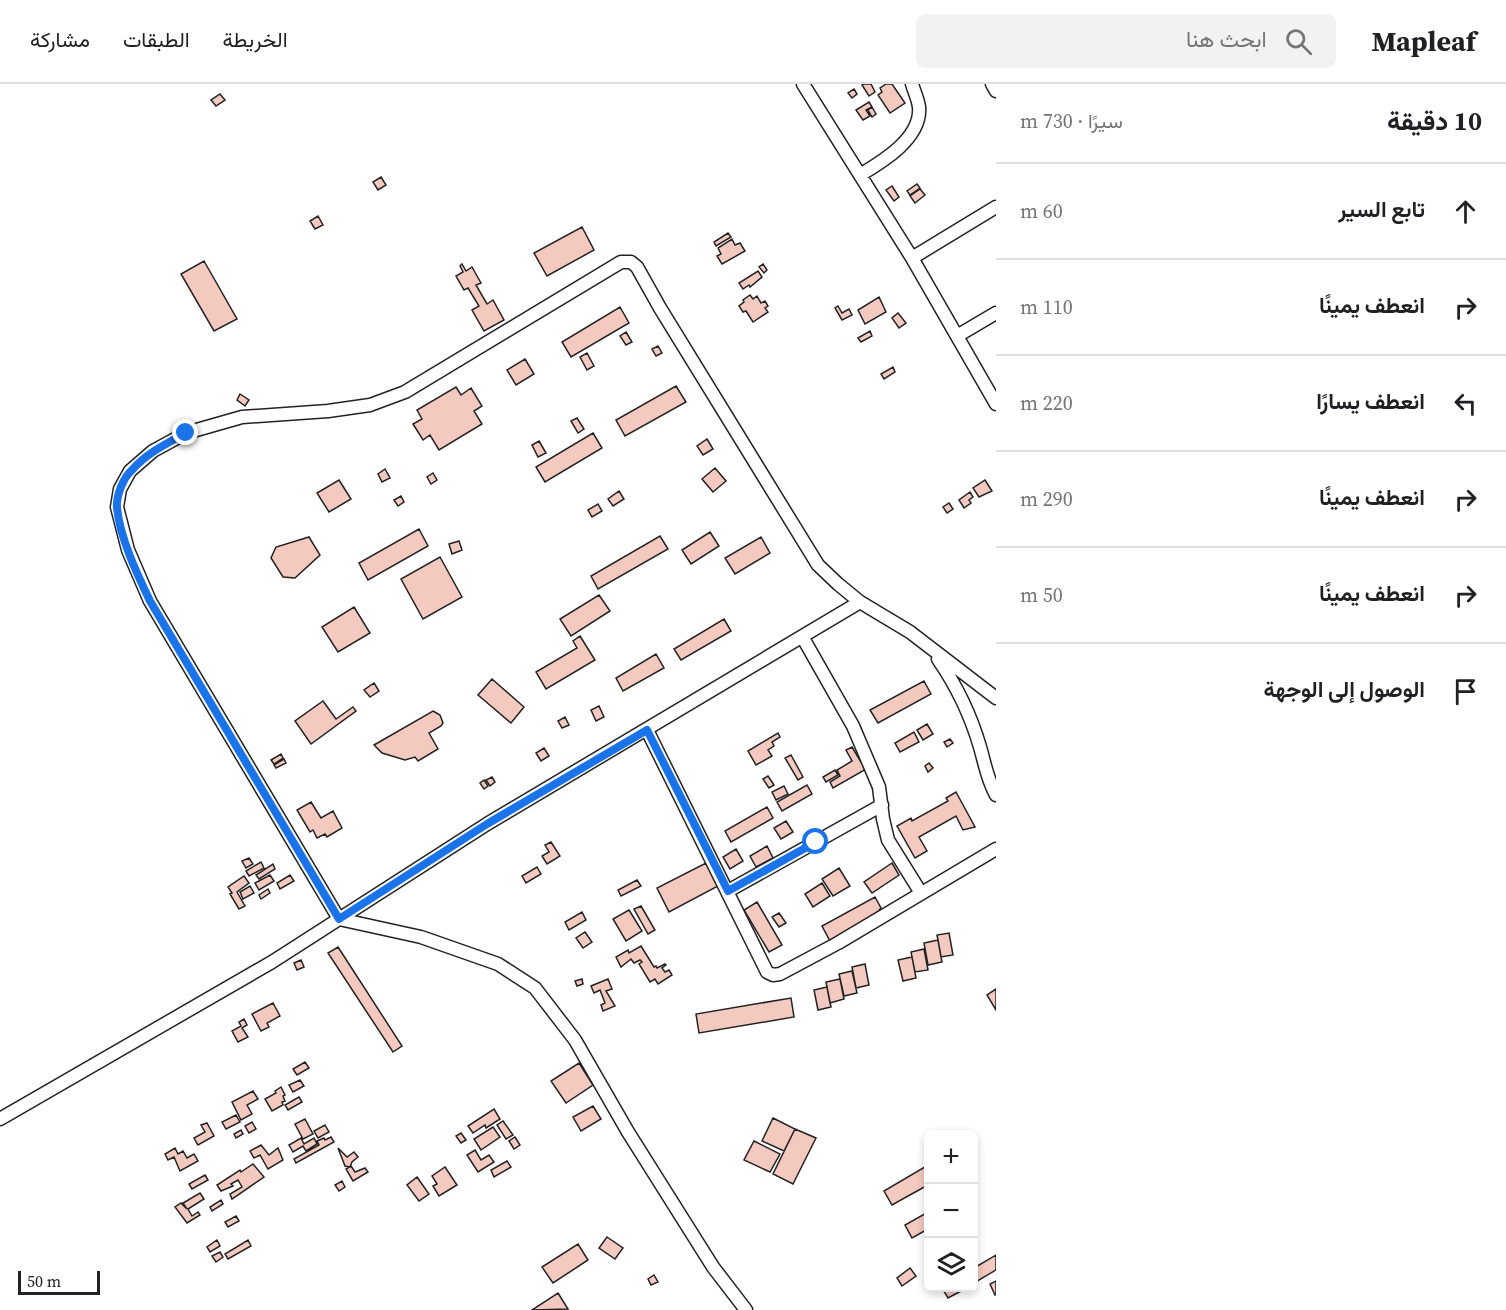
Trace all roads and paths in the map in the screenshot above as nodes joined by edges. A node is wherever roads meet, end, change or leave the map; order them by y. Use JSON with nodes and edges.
{"nodes":[{"id":1,"x":803,"y":84,"type":"edge"},
{"id":2,"x":912,"y":84,"type":"edge"},
{"id":3,"x":992,"y":84,"type":"edge"},
{"id":4,"x":996,"y":91,"type":"edge"},
{"id":5,"x":860,"y":175,"type":"junction"},
{"id":6,"x":996,"y":207,"type":"edge"},
{"id":7,"x":912,"y":258,"type":"junction"},
{"id":8,"x":996,"y":313,"type":"edge"},
{"id":9,"x":957,"y":336,"type":"junction"},
{"id":10,"x":996,"y":404,"type":"edge"},
{"id":11,"x":860,"y":602,"type":"junction"},
{"id":12,"x":803,"y":638,"type":"junction"},
{"id":13,"x":932,"y":649,"type":"junction"},
{"id":14,"x":996,"y":698,"type":"edge"},
{"id":15,"x":647,"y":730,"type":"junction"},
{"id":16,"x":996,"y":795,"type":"edge"},
{"id":17,"x":882,"y":805,"type":"junction"},
{"id":18,"x":996,"y":849,"type":"edge"},
{"id":19,"x":728,"y":891,"type":"junction"},
{"id":20,"x":921,"y":893,"type":"junction"},
{"id":21,"x":339,"y":919,"type":"junction"},
{"id":22,"x":0,"y":1119,"type":"edge"},
{"id":23,"x":746,"y":1310,"type":"edge"}],
"edges":[{"from":1,"to":5,"type":"street"},
{"from":2,"to":5,"type":"street"},
{"from":3,"to":4,"type":"street"},
{"from":5,"to":7,"type":"street"},
{"from":6,"to":7,"type":"street"},
{"from":7,"to":9,"type":"street"},
{"from":8,"to":9,"type":"street"},
{"from":9,"to":10,"type":"street"},
{"from":11,"to":12,"type":"street"},
{"from":11,"to":13,"type":"street"},
{"from":11,"to":21,"type":"street"},
{"from":12,"to":15,"type":"street"},
{"from":12,"to":17,"type":"street"},
{"from":13,"to":14,"type":"street"},
{"from":13,"to":16,"type":"street"},
{"from":15,"to":19,"type":"street"},
{"from":15,"to":21,"type":"street"},
{"from":17,"to":19,"type":"street"},
{"from":17,"to":20,"type":"street"},
{"from":18,"to":20,"type":"street"},
{"from":19,"to":20,"type":"street"},
{"from":21,"to":22,"type":"street"},
{"from":21,"to":23,"type":"street"}]}
